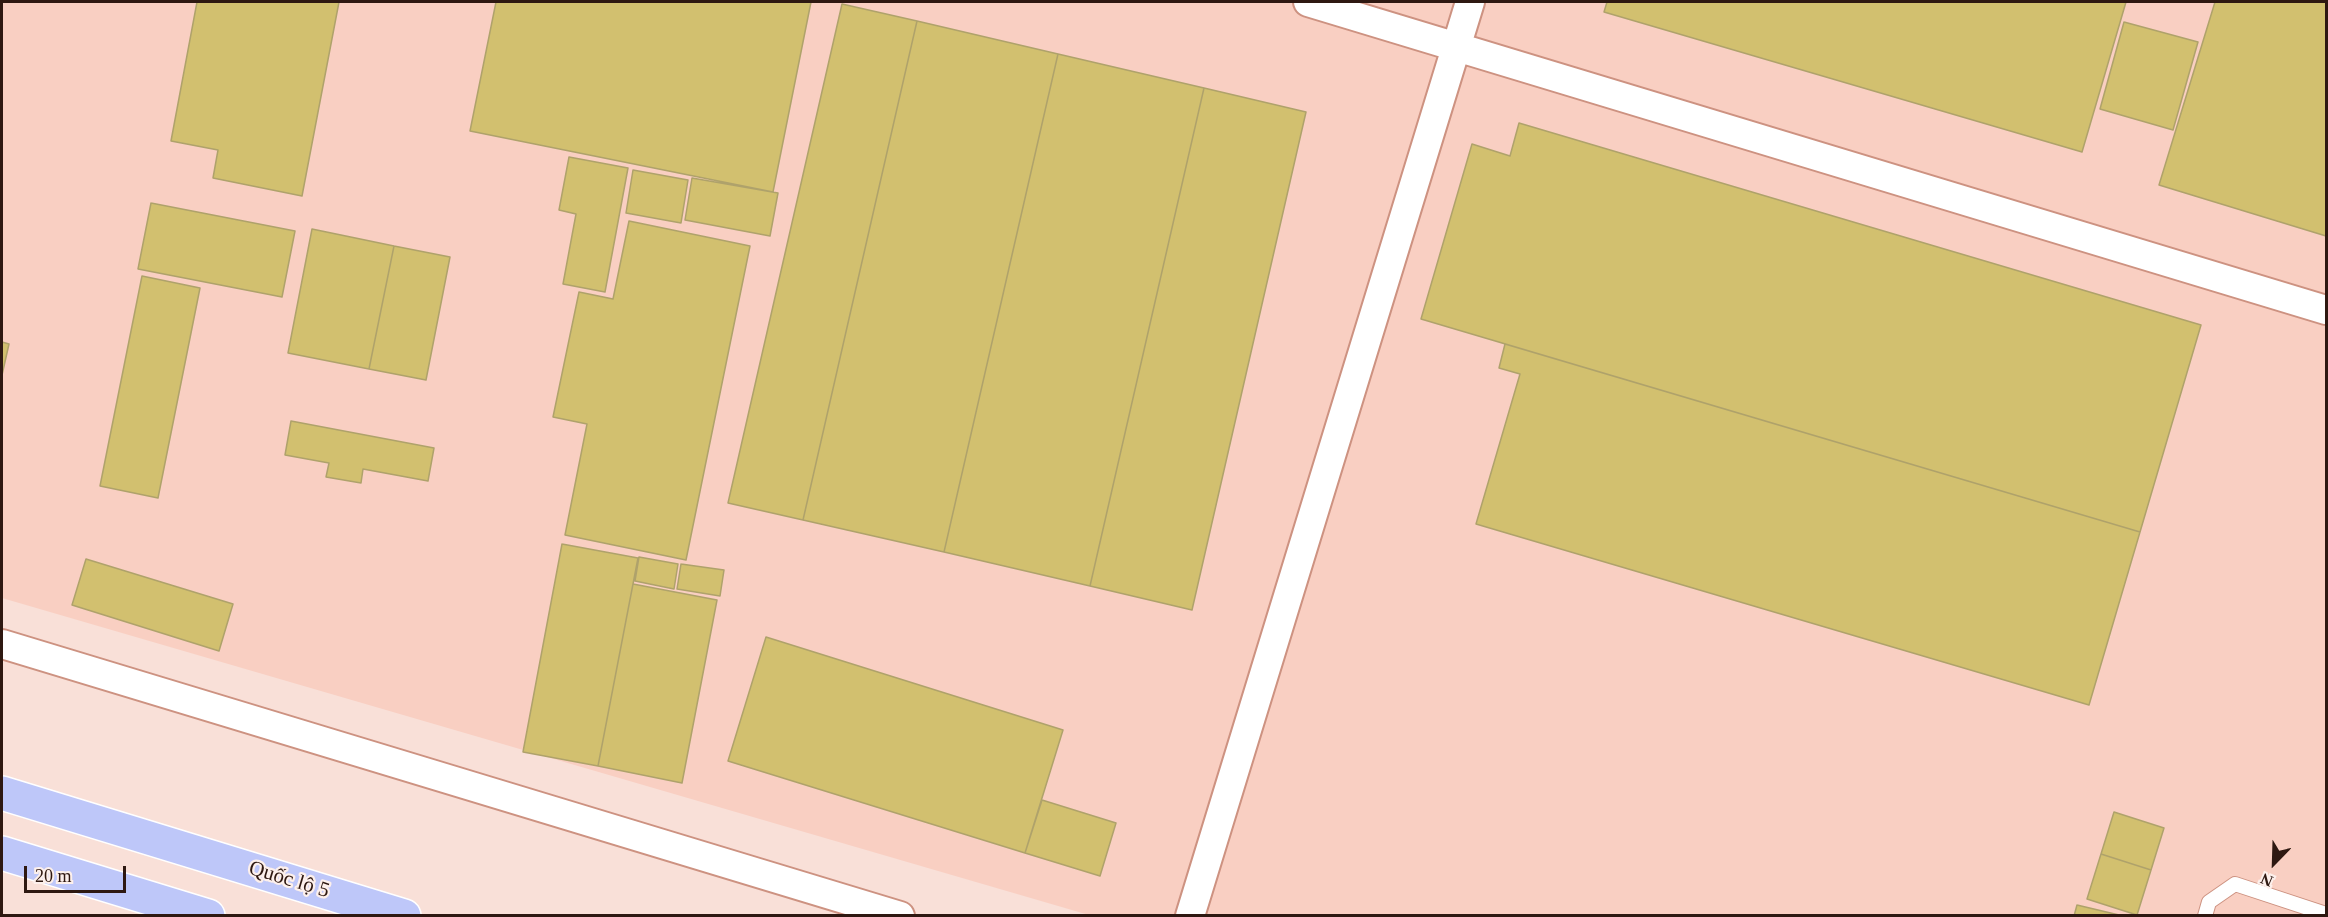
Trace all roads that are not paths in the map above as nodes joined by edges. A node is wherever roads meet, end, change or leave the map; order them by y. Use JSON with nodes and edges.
{"nodes":[{"id":1,"x":1308,"y":2,"type":"edge"},
{"id":2,"x":1470,"y":2,"type":"edge"},
{"id":3,"x":1456,"y":46,"type":"junction"},
{"id":4,"x":2326,"y":310,"type":"edge"},
{"id":5,"x":2,"y":644,"type":"edge"},
{"id":6,"x":2,"y":793,"type":"edge"},
{"id":7,"x":2,"y":853,"type":"edge"},
{"id":8,"x":2326,"y":914,"type":"edge"},
{"id":9,"x":208,"y":915,"type":"edge"},
{"id":10,"x":404,"y":915,"type":"edge"},
{"id":11,"x":900,"y":915,"type":"edge"},
{"id":12,"x":1190,"y":915,"type":"edge"},
{"id":13,"x":2205,"y":915,"type":"edge"}],
"edges":[{"from":1,"to":3,"type":"street"},
{"from":2,"to":3,"type":"street"},
{"from":3,"to":4,"type":"street"},
{"from":3,"to":12,"type":"street"},
{"from":5,"to":11,"type":"street"},
{"from":6,"to":10,"type":"highway","name":"Quốc lộ 5"},
{"from":7,"to":9,"type":"highway"},
{"from":8,"to":13,"type":"lane"}]}
